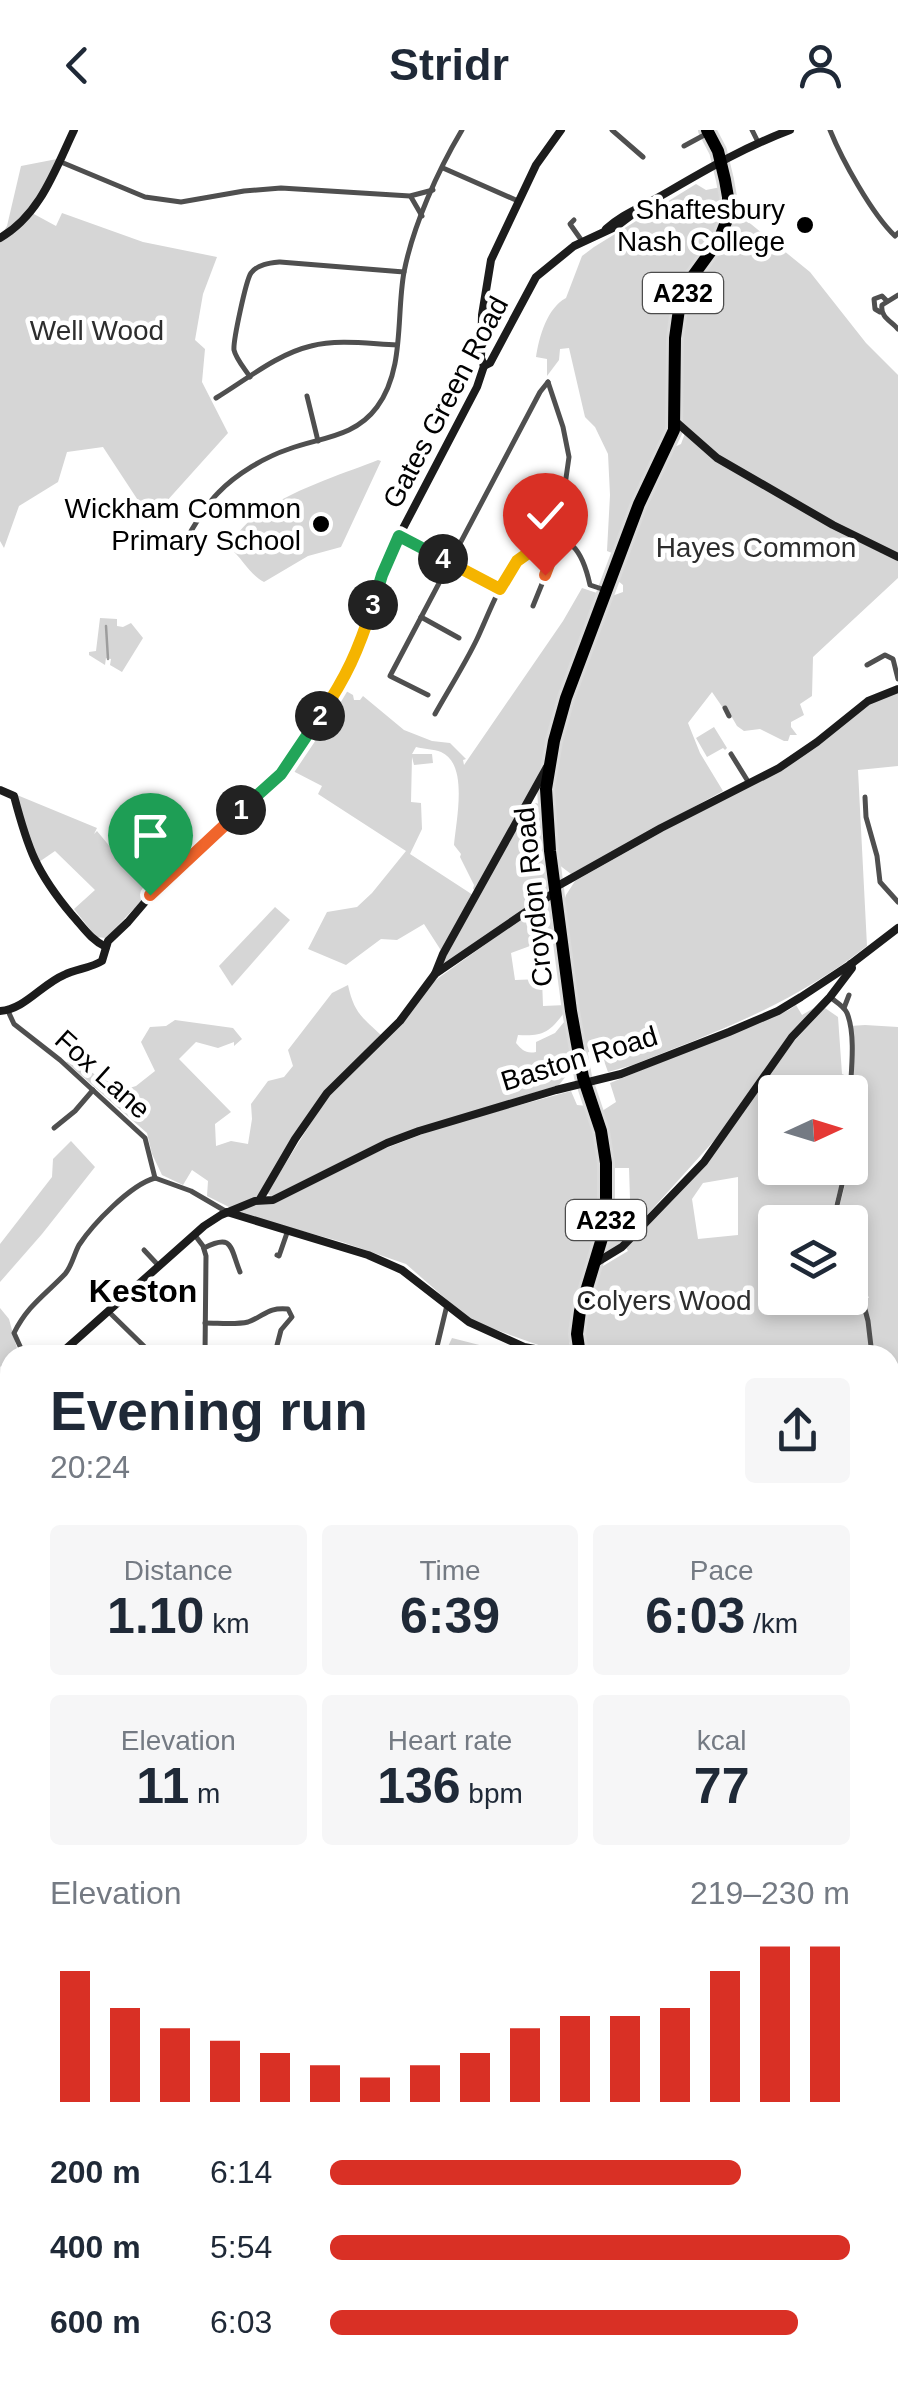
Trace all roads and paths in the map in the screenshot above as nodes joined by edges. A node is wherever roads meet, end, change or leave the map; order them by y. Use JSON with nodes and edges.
{"nodes":[{"id":1,"x":74,"y":130,"type":"edge"},
{"id":2,"x":462,"y":130,"type":"edge"},
{"id":3,"x":561,"y":130,"type":"edge"},
{"id":4,"x":612,"y":130,"type":"edge"},
{"id":5,"x":752,"y":130,"type":"edge"},
{"id":6,"x":790,"y":130,"type":"edge"},
{"id":7,"x":830,"y":130,"type":"edge"},
{"id":8,"x":704,"y":132,"type":"edge"},
{"id":9,"x":758,"y":142,"type":"junction"},
{"id":10,"x":684,"y":146,"type":"dead end"},
{"id":11,"x":643,"y":156,"type":"dead end"},
{"id":12,"x":59,"y":161,"type":"junction"},
{"id":13,"x":720,"y":163,"type":"junction"},
{"id":14,"x":443,"y":168,"type":"junction"},
{"id":15,"x":433,"y":190,"type":"junction"},
{"id":16,"x":410,"y":196,"type":"junction"},
{"id":17,"x":518,"y":201,"type":"junction"},
{"id":18,"x":422,"y":216,"type":"junction"},
{"id":19,"x":574,"y":220,"type":"dead end"},
{"id":20,"x":898,"y":234,"type":"edge"},
{"id":21,"x":0,"y":238,"type":"edge"},
{"id":22,"x":582,"y":241,"type":"junction"},
{"id":23,"x":404,"y":272,"type":"junction"},
{"id":24,"x":898,"y":295,"type":"edge"},
{"id":25,"x":898,"y":329,"type":"edge"},
{"id":26,"x":480,"y":343,"type":"junction"},
{"id":27,"x":397,"y":345,"type":"junction"},
{"id":28,"x":499,"y":347,"type":"junction"},
{"id":29,"x":484,"y":366,"type":"junction"},
{"id":30,"x":250,"y":377,"type":"junction"},
{"id":31,"x":307,"y":396,"type":"dead end"},
{"id":32,"x":216,"y":398,"type":"dead end"},
{"id":33,"x":675,"y":422,"type":"junction"},
{"id":34,"x":318,"y":441,"type":"junction"},
{"id":35,"x":191,"y":531,"type":"dead end"},
{"id":36,"x":399,"y":536,"type":"junction"},
{"id":37,"x":559,"y":538,"type":"junction"},
{"id":38,"x":898,"y":557,"type":"edge"},
{"id":39,"x":450,"y":562,"type":"junction"},
{"id":40,"x":500,"y":589,"type":"junction"},
{"id":41,"x":608,"y":592,"type":"junction"},
{"id":42,"x":533,"y":606,"type":"dead end"},
{"id":43,"x":421,"y":617,"type":"junction"},
{"id":44,"x":459,"y":638,"type":"dead end"},
{"id":45,"x":867,"y":665,"type":"dead end"},
{"id":46,"x":898,"y":679,"type":"edge"},
{"id":47,"x":898,"y":689,"type":"edge"},
{"id":48,"x":428,"y":694,"type":"dead end"},
{"id":49,"x":725,"y":708,"type":"dead end"},
{"id":50,"x":436,"y":714,"type":"dead end"},
{"id":51,"x":729,"y":716,"type":"dead end"},
{"id":52,"x":732,"y":754,"type":"dead end"},
{"id":53,"x":550,"y":767,"type":"junction"},
{"id":54,"x":748,"y":784,"type":"junction"},
{"id":55,"x":0,"y":790,"type":"edge"},
{"id":56,"x":865,"y":798,"type":"dead end"},
{"id":57,"x":554,"y":890,"type":"junction"},
{"id":58,"x":898,"y":902,"type":"edge"},
{"id":59,"x":898,"y":928,"type":"edge"},
{"id":60,"x":106,"y":947,"type":"junction"},
{"id":61,"x":851,"y":964,"type":"junction"},
{"id":62,"x":435,"y":974,"type":"junction"},
{"id":63,"x":848,"y":994,"type":"dead end"},
{"id":64,"x":830,"y":997,"type":"junction"},
{"id":65,"x":844,"y":1008,"type":"junction"},
{"id":66,"x":4,"y":1011,"type":"edge"},
{"id":67,"x":850,"y":1075,"type":"edge"},
{"id":68,"x":585,"y":1084,"type":"junction"},
{"id":69,"x":94,"y":1090,"type":"junction"},
{"id":70,"x":54,"y":1128,"type":"dead end"},
{"id":71,"x":154,"y":1178,"type":"junction"},
{"id":72,"x":260,"y":1199,"type":"junction"},
{"id":73,"x":240,"y":1208,"type":"junction"},
{"id":74,"x":227,"y":1212,"type":"junction"},
{"id":75,"x":246,"y":1219,"type":"junction"},
{"id":76,"x":288,"y":1230,"type":"junction"},
{"id":77,"x":194,"y":1234,"type":"junction"},
{"id":78,"x":204,"y":1248,"type":"junction"},
{"id":79,"x":144,"y":1250,"type":"dead end"},
{"id":80,"x":277,"y":1255,"type":"dead end"},
{"id":81,"x":594,"y":1264,"type":"junction"},
{"id":82,"x":158,"y":1265,"type":"junction"},
{"id":83,"x":240,"y":1272,"type":"dead end"},
{"id":84,"x":447,"y":1304,"type":"junction"},
{"id":85,"x":107,"y":1310,"type":"junction"},
{"id":86,"x":866,"y":1315,"type":"edge"},
{"id":87,"x":206,"y":1322,"type":"junction"},
{"id":88,"x":19,"y":1345,"type":"edge"},
{"id":89,"x":71,"y":1345,"type":"edge"},
{"id":90,"x":143,"y":1345,"type":"edge"},
{"id":91,"x":205,"y":1345,"type":"edge"},
{"id":92,"x":277,"y":1345,"type":"edge"},
{"id":93,"x":437,"y":1345,"type":"edge"},
{"id":94,"x":522,"y":1345,"type":"edge"},
{"id":95,"x":579,"y":1345,"type":"edge"},
{"id":96,"x":871,"y":1345,"type":"edge"}],
"edges":[{"from":1,"to":12,"type":"street"},
{"from":2,"to":14,"type":"street"},
{"from":3,"to":17,"type":"street"},
{"from":4,"to":11,"type":"street"},
{"from":5,"to":9,"type":"street"},
{"from":6,"to":9,"type":"street","name":"Gates Green Road"},
{"from":7,"to":20,"type":"street"},
{"from":8,"to":10,"type":"street"},
{"from":8,"to":13,"type":"highway","name":"Croydon Road","number":"A232"},
{"from":9,"to":13,"type":"street","name":"Gates Green Road"},
{"from":12,"to":16,"type":"street"},
{"from":12,"to":21,"type":"street"},
{"from":13,"to":22,"type":"street","name":"Gates Green Road"},
{"from":13,"to":33,"type":"highway","name":"Croydon Road","number":"A232"},
{"from":14,"to":15,"type":"street"},
{"from":14,"to":17,"type":"street"},
{"from":15,"to":16,"type":"street"},
{"from":15,"to":18,"type":"street"},
{"from":16,"to":18,"type":"street"},
{"from":17,"to":26,"type":"street"},
{"from":18,"to":23,"type":"street"},
{"from":19,"to":22,"type":"street"},
{"from":22,"to":28,"type":"street","name":"Gates Green Road"},
{"from":23,"to":27,"type":"street"},
{"from":23,"to":30,"type":"street"},
{"from":24,"to":25,"type":"street"},
{"from":26,"to":28,"type":"street"},
{"from":26,"to":29,"type":"street"},
{"from":27,"to":30,"type":"street"},
{"from":27,"to":34,"type":"street"},
{"from":28,"to":29,"type":"street","name":"Gates Green Road"},
{"from":29,"to":36,"type":"street","name":"Gates Green Road"},
{"from":30,"to":32,"type":"street"},
{"from":31,"to":34,"type":"street"},
{"from":33,"to":38,"type":"street"},
{"from":33,"to":41,"type":"highway","name":"Croydon Road","number":"A232"},
{"from":34,"to":35,"type":"street"},
{"from":36,"to":39,"type":"street"},
{"from":36,"to":60,"type":"street","name":"Gates Green Road"},
{"from":37,"to":39,"type":"street"},
{"from":37,"to":40,"type":"street"},
{"from":37,"to":41,"type":"street"},
{"from":37,"to":42,"type":"street"},
{"from":39,"to":40,"type":"street"},
{"from":39,"to":43,"type":"street"},
{"from":40,"to":50,"type":"street"},
{"from":41,"to":53,"type":"highway","name":"Croydon Road","number":"A232"},
{"from":43,"to":44,"type":"street"},
{"from":43,"to":48,"type":"street"},
{"from":45,"to":46,"type":"street"},
{"from":47,"to":54,"type":"street"},
{"from":49,"to":51,"type":"street"},
{"from":52,"to":54,"type":"street"},
{"from":53,"to":57,"type":"highway","name":"Croydon Road","number":"A232"},
{"from":53,"to":62,"type":"street"},
{"from":54,"to":57,"type":"street"},
{"from":55,"to":60,"type":"street"},
{"from":56,"to":58,"type":"street"},
{"from":57,"to":62,"type":"street"},
{"from":57,"to":68,"type":"highway","name":"Croydon Road","number":"A232"},
{"from":59,"to":61,"type":"street","name":"Baston Road"},
{"from":60,"to":66,"type":"street","name":"Gates Green Road"},
{"from":61,"to":64,"type":"street"},
{"from":61,"to":68,"type":"street","name":"Baston Road"},
{"from":62,"to":72,"type":"street"},
{"from":63,"to":65,"type":"street"},
{"from":64,"to":65,"type":"street"},
{"from":64,"to":81,"type":"street"},
{"from":65,"to":67,"type":"street"},
{"from":66,"to":69,"type":"street","name":"Fox Lane"},
{"from":68,"to":72,"type":"street","name":"Baston Road"},
{"from":68,"to":81,"type":"highway","name":"Croydon Road","number":"A232"},
{"from":69,"to":70,"type":"street"},
{"from":69,"to":71,"type":"street","name":"Fox Lane"},
{"from":71,"to":74,"type":"street"},
{"from":71,"to":88,"type":"street"},
{"from":72,"to":73,"type":"street","name":"Baston Road"},
{"from":73,"to":74,"type":"street","name":"Baston Road"},
{"from":73,"to":75,"type":"street"},
{"from":74,"to":75,"type":"street"},
{"from":74,"to":77,"type":"street","name":"Baston Road"},
{"from":75,"to":76,"type":"street"},
{"from":76,"to":80,"type":"street"},
{"from":76,"to":84,"type":"street"},
{"from":77,"to":78,"type":"street"},
{"from":77,"to":82,"type":"street","name":"Baston Road"},
{"from":78,"to":83,"type":"street"},
{"from":78,"to":87,"type":"street"},
{"from":79,"to":82,"type":"street"},
{"from":81,"to":95,"type":"highway","name":"Croydon Road","number":"A232"},
{"from":82,"to":85,"type":"street","name":"Baston Road"},
{"from":84,"to":93,"type":"street"},
{"from":84,"to":94,"type":"street"},
{"from":85,"to":89,"type":"street","name":"Baston Road"},
{"from":85,"to":90,"type":"street"},
{"from":86,"to":96,"type":"street"},
{"from":87,"to":91,"type":"street"},
{"from":87,"to":92,"type":"street"}]}
